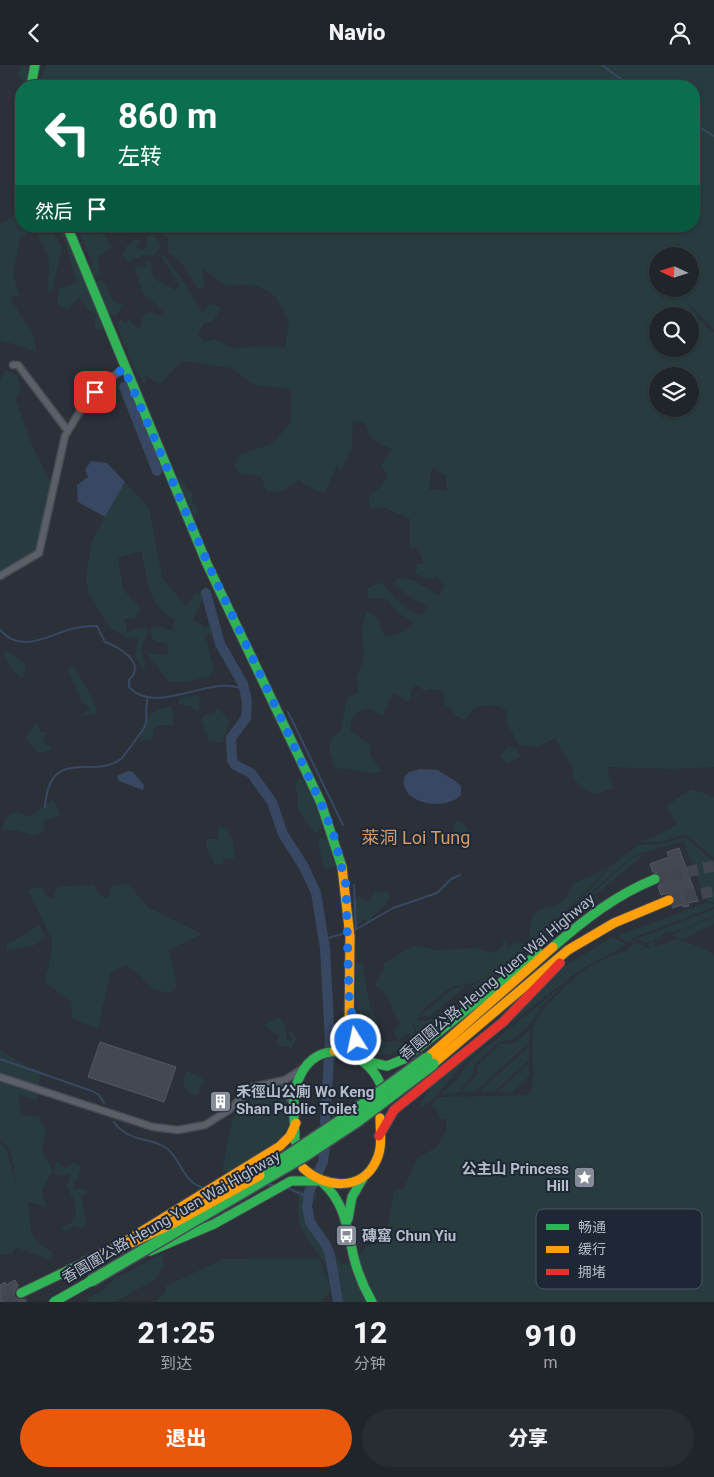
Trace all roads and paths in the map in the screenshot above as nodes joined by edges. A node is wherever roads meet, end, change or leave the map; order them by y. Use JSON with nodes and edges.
{"nodes":[{"id":1,"x":35,"y":65,"type":"edge"},
{"id":2,"x":32,"y":80,"type":"edge"},
{"id":3,"x":69,"y":232,"type":"edge"},
{"id":4,"x":13,"y":365,"type":"dead end"},
{"id":5,"x":124,"y":368,"type":"junction"},
{"id":6,"x":68,"y":431,"type":"junction"},
{"id":7,"x":0,"y":576,"type":"edge"},
{"id":8,"x":656,"y":879,"type":"tunnel mouth"},
{"id":9,"x":669,"y":900,"type":"tunnel mouth"},
{"id":10,"x":587,"y":937,"type":"junction"},
{"id":11,"x":562,"y":939,"type":"junction"},
{"id":12,"x":349,"y":996,"type":"junction"},
{"id":13,"x":341,"y":1049,"type":"junction"},
{"id":14,"x":368,"y":1061,"type":"junction"},
{"id":15,"x":430,"y":1061,"type":"junction"},
{"id":16,"x":306,"y":1065,"type":"junction"},
{"id":17,"x":0,"y":1077,"type":"edge"},
{"id":18,"x":380,"y":1083,"type":"dead end"},
{"id":19,"x":266,"y":1084,"type":"junction"},
{"id":20,"x":296,"y":1110,"type":"junction"},
{"id":21,"x":380,"y":1118,"type":"dead end"},
{"id":22,"x":296,"y":1123,"type":"junction"},
{"id":23,"x":380,"y":1136,"type":"junction"},
{"id":24,"x":295,"y":1141,"type":"dead end"},
{"id":25,"x":365,"y":1176,"type":"junction"},
{"id":26,"x":317,"y":1179,"type":"junction"},
{"id":27,"x":348,"y":1221,"type":"junction"},
{"id":28,"x":83,"y":1264,"type":"junction"},
{"id":29,"x":91,"y":1281,"type":"junction"},
{"id":30,"x":21,"y":1293,"type":"tunnel mouth"},
{"id":31,"x":54,"y":1302,"type":"edge"},
{"id":32,"x":372,"y":1302,"type":"edge"}],
"edges":[{"from":1,"to":2,"type":"main road"},
{"from":3,"to":5,"type":"main road"},
{"from":4,"to":6,"type":"street"},
{"from":5,"to":6,"type":"street"},
{"from":5,"to":12,"type":"main road"},
{"from":6,"to":7,"type":"street"},
{"from":8,"to":11,"type":"main road","name":"香園圍公路 Heung Yuen Wai Highway"},
{"from":9,"to":10,"type":"main road","name":"香園圍公路 Heung Yuen Wai Highway"},
{"from":10,"to":15,"type":"main road","name":"香園圍公路 Heung Yuen Wai Highway"},
{"from":10,"to":23,"type":"main road"},
{"from":11,"to":14,"type":"main road"},
{"from":11,"to":15,"type":"main road","name":"香園圍公路 Heung Yuen Wai Highway"},
{"from":12,"to":13,"type":"main road"},
{"from":12,"to":14,"type":"main road"},
{"from":13,"to":14,"type":"main road"},
{"from":13,"to":16,"type":"main road"},
{"from":14,"to":18,"type":"main road"},
{"from":15,"to":28,"type":"main road","name":"香園圍公路 Heung Yuen Wai Highway","bridge":true},
{"from":15,"to":29,"type":"main road","name":"香園圍公路 Heung Yuen Wai Highway","bridge":true},
{"from":16,"to":19,"type":"street"},
{"from":16,"to":20,"type":"main road"},
{"from":17,"to":19,"type":"street"},
{"from":19,"to":20,"type":"street"},
{"from":20,"to":22,"type":"main road"},
{"from":21,"to":23,"type":"main road"},
{"from":22,"to":24,"type":"main road"},
{"from":22,"to":28,"type":"main road","bridge":true},
{"from":23,"to":25,"type":"main road"},
{"from":25,"to":26,"type":"main road"},
{"from":25,"to":27,"type":"main road"},
{"from":26,"to":27,"type":"main road"},
{"from":26,"to":29,"type":"main road","bridge":true},
{"from":27,"to":32,"type":"main road"},
{"from":28,"to":30,"type":"main road","name":"香園圍公路 Heung Yuen Wai Highway"},
{"from":29,"to":31,"type":"main road","name":"香園圍公路 Heung Yuen Wai Highway"}]}
